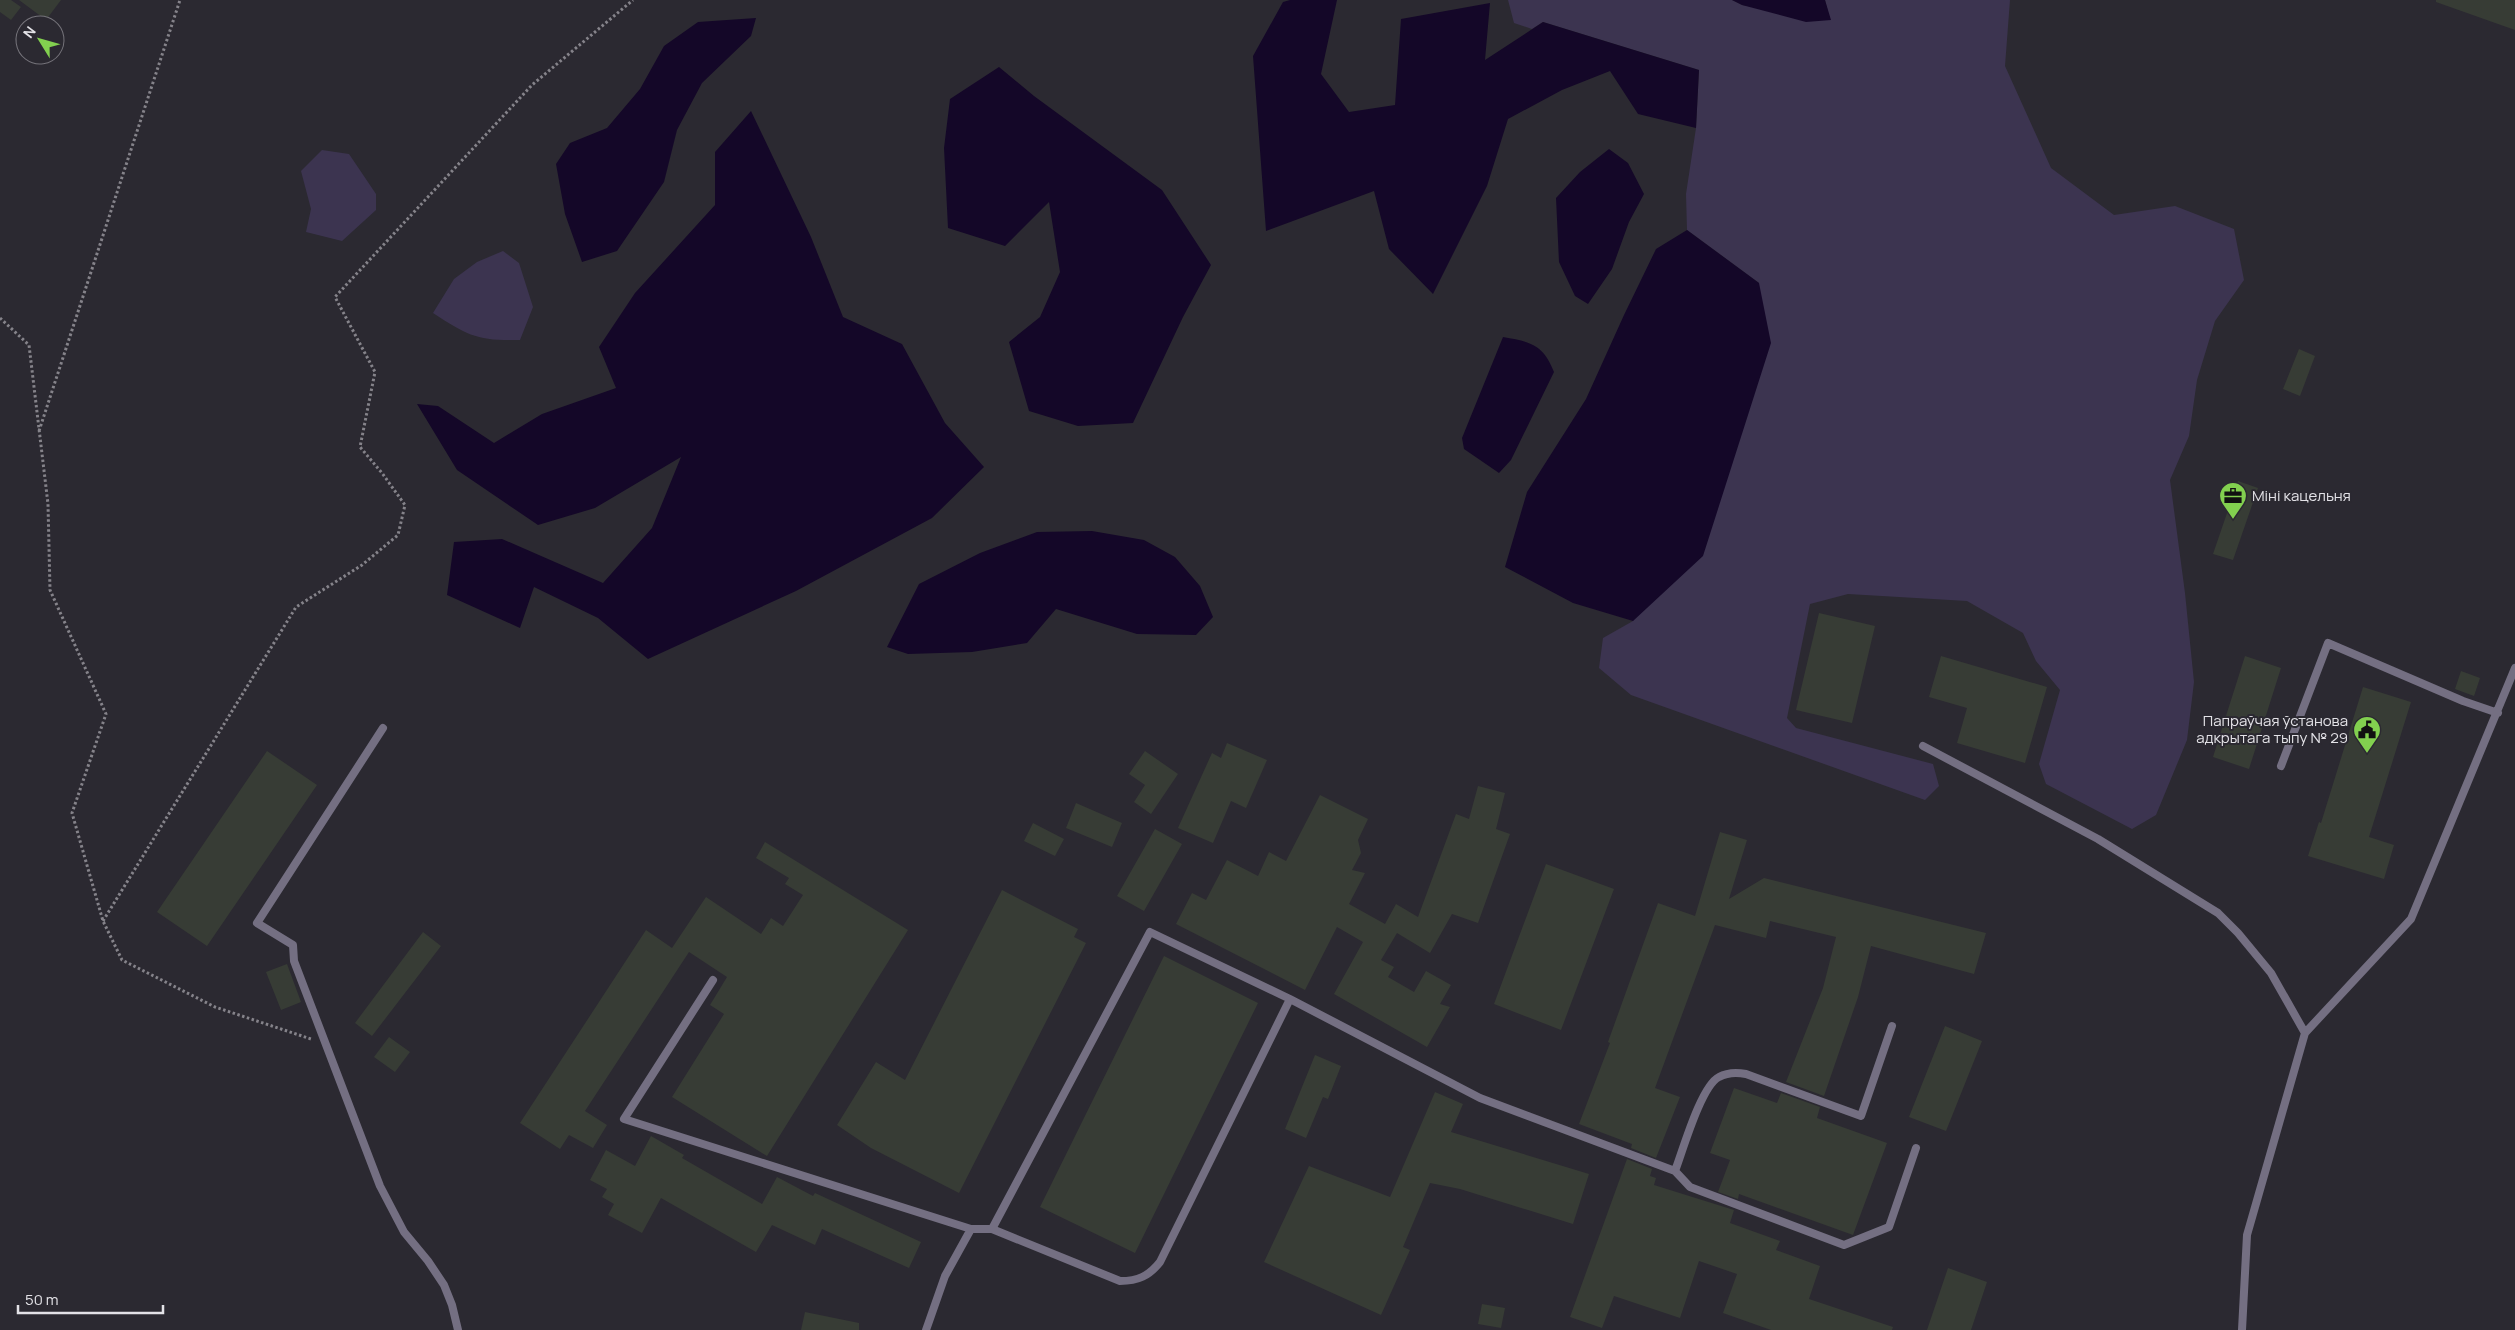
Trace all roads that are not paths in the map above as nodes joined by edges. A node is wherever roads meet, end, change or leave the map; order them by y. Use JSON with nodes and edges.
{"nodes":[{"id":1,"x":2515,"y":668,"type":"edge"},
{"id":2,"x":2498,"y":713,"type":"junction"},
{"id":3,"x":383,"y":728,"type":"dead end"},
{"id":4,"x":1923,"y":746,"type":"dead end"},
{"id":5,"x":2281,"y":766,"type":"dead end"},
{"id":6,"x":713,"y":980,"type":"dead end"},
{"id":7,"x":1290,"y":999,"type":"junction"},
{"id":8,"x":1892,"y":1026,"type":"dead end"},
{"id":9,"x":2304,"y":1033,"type":"junction"},
{"id":10,"x":1916,"y":1148,"type":"dead end"},
{"id":11,"x":1675,"y":1171,"type":"junction"},
{"id":12,"x":971,"y":1229,"type":"junction"},
{"id":13,"x":992,"y":1229,"type":"junction"},
{"id":14,"x":458,"y":1330,"type":"edge"},
{"id":15,"x":926,"y":1330,"type":"edge"},
{"id":16,"x":2242,"y":1330,"type":"edge"}],
"edges":[{"from":1,"to":2,"type":"lane"},
{"from":2,"to":5,"type":"lane"},
{"from":2,"to":9,"type":"lane"},
{"from":3,"to":14,"type":"lane"},
{"from":4,"to":9,"type":"lane"},
{"from":6,"to":12,"type":"lane"},
{"from":7,"to":11,"type":"lane"},
{"from":7,"to":13,"type":"lane"},
{"from":7,"to":13,"type":"lane"},
{"from":8,"to":11,"type":"lane"},
{"from":9,"to":16,"type":"lane"},
{"from":10,"to":11,"type":"lane"},
{"from":12,"to":13,"type":"lane"},
{"from":12,"to":15,"type":"lane"}]}
